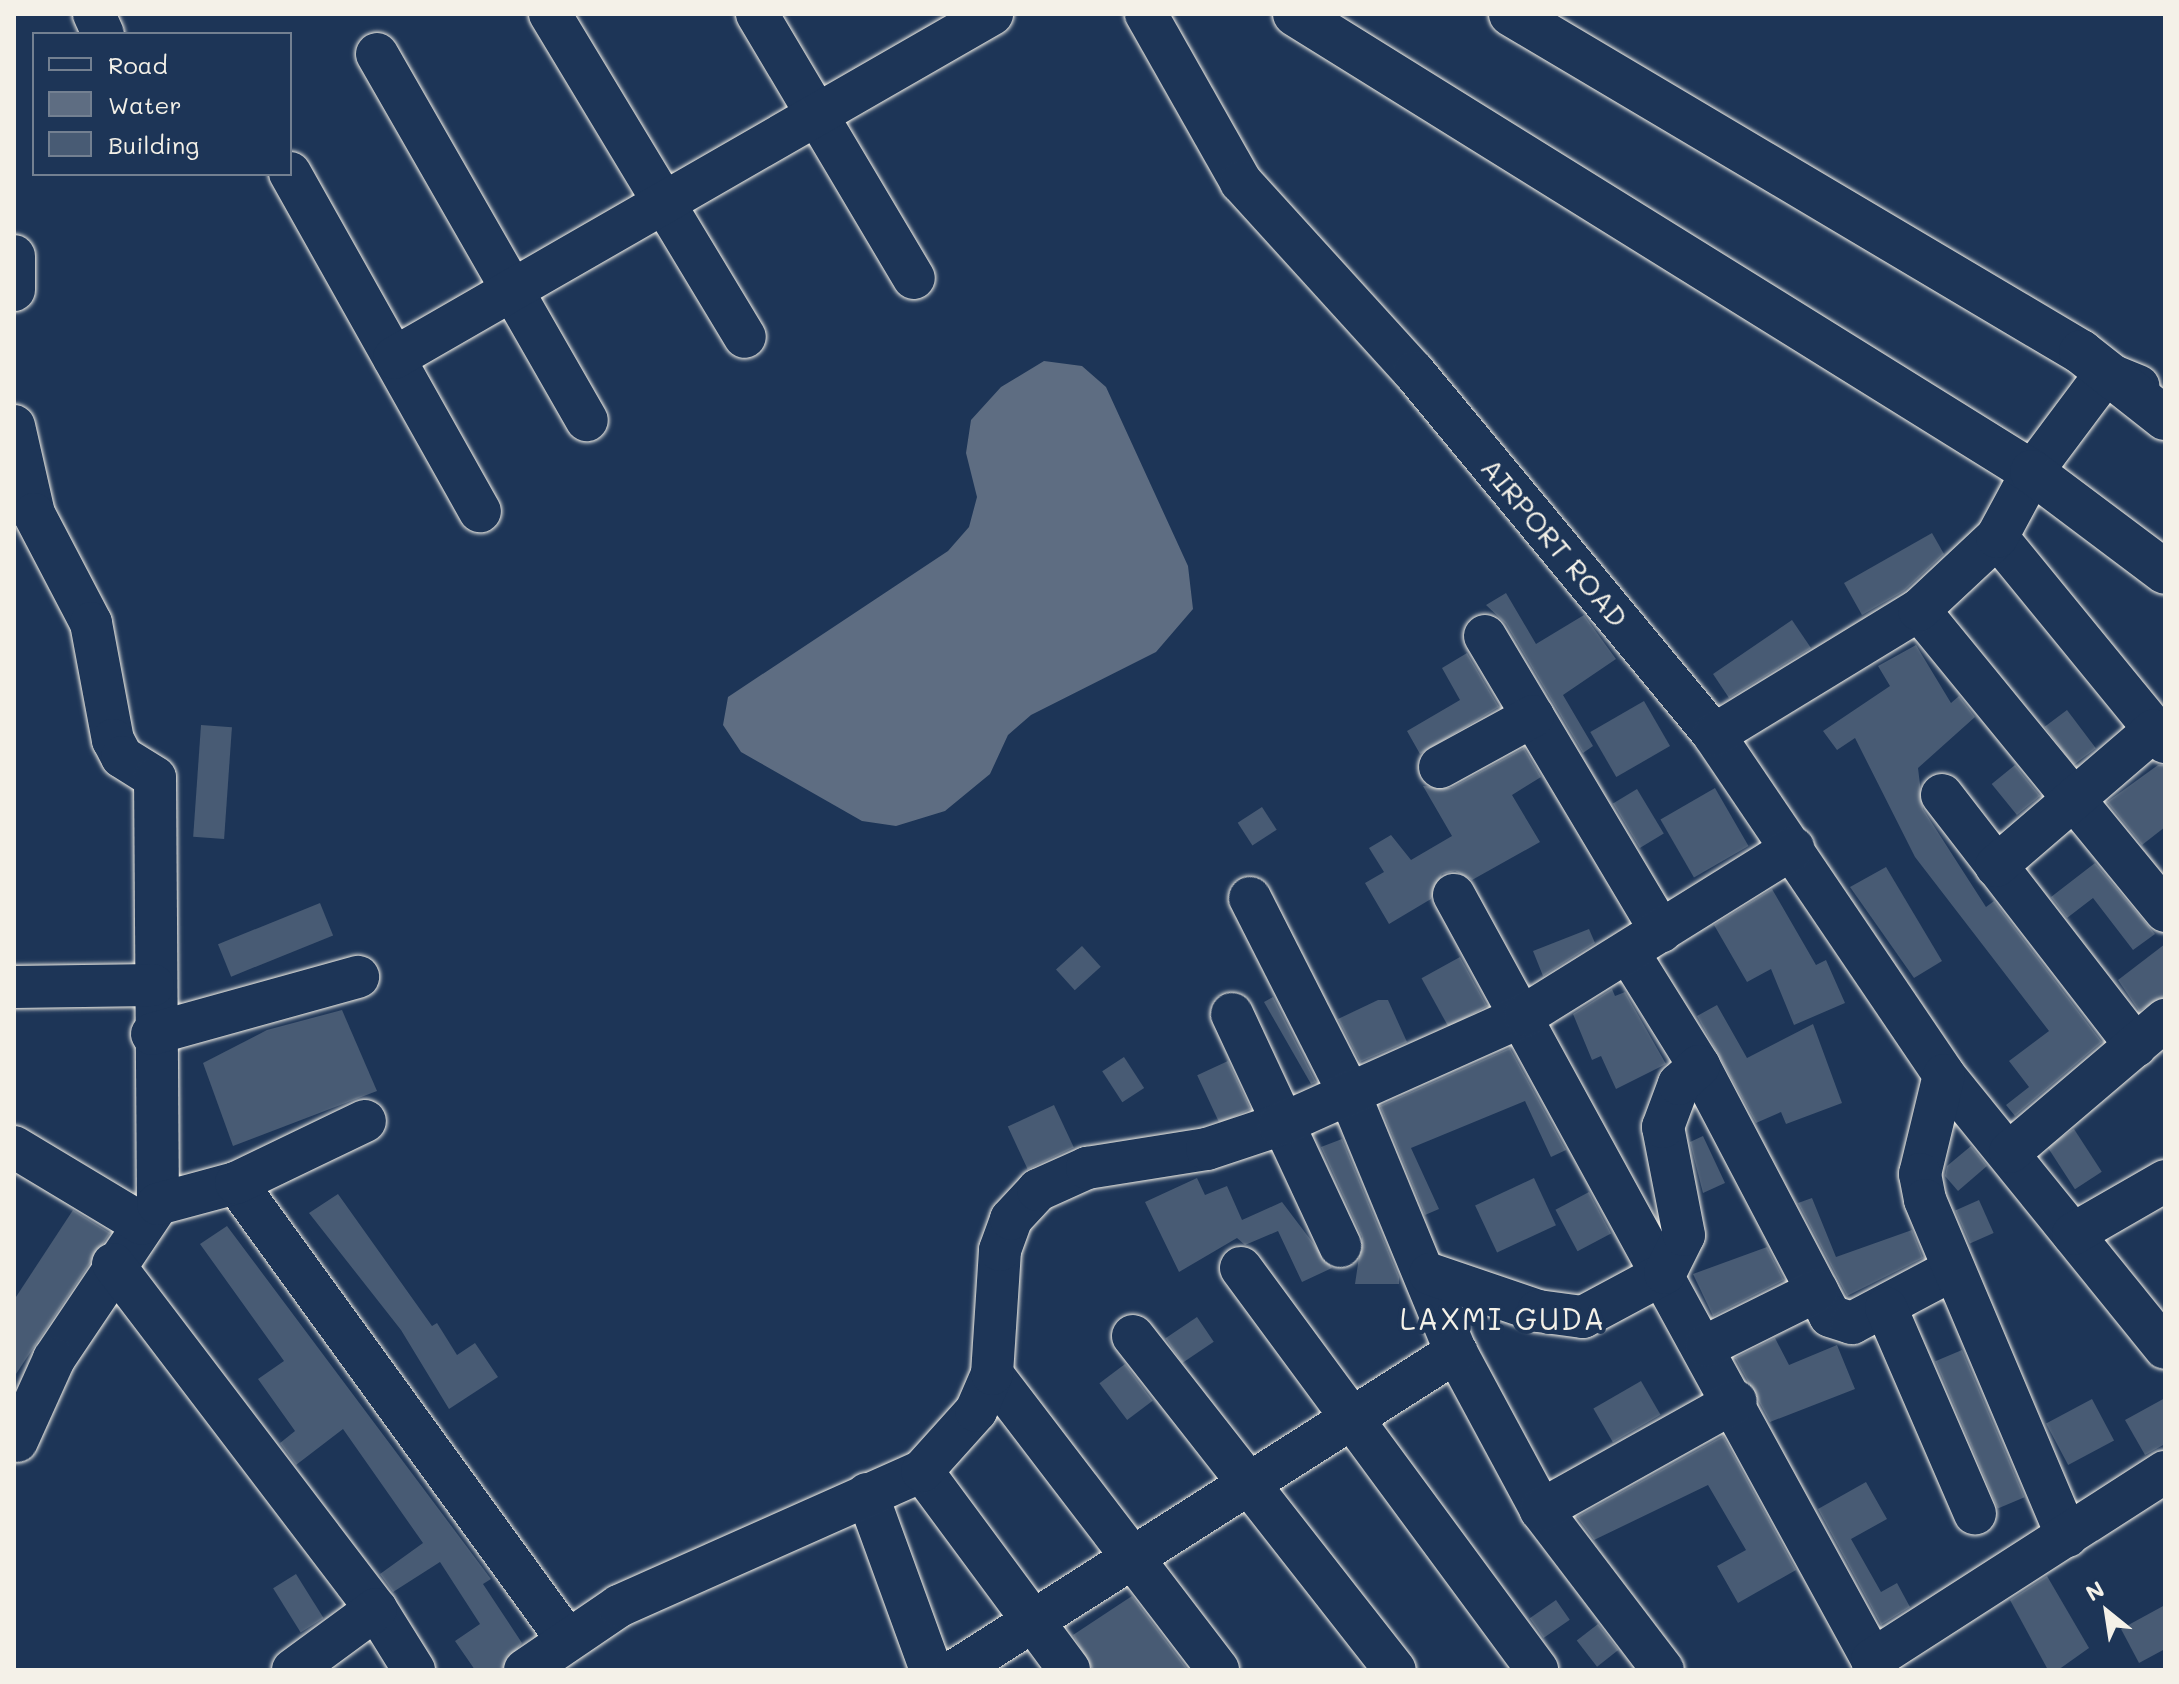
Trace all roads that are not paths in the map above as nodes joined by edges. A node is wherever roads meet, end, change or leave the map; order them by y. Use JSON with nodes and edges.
{"nodes":[{"id":1,"x":550,"y":14,"type":"edge"},
{"id":2,"x":757,"y":14,"type":"edge"},
{"id":3,"x":992,"y":14,"type":"edge"},
{"id":4,"x":1146,"y":14,"type":"edge"},
{"id":5,"x":1295,"y":14,"type":"edge"},
{"id":6,"x":1511,"y":14,"type":"edge"},
{"id":7,"x":377,"y":54,"type":"dead end"},
{"id":8,"x":817,"y":115,"type":"junction"},
{"id":9,"x":292,"y":176,"type":"edge"},
{"id":10,"x":664,"y":203,"type":"junction"},
{"id":11,"x":14,"y":256,"type":"edge"},
{"id":12,"x":914,"y":278,"type":"dead end"},
{"id":13,"x":14,"y":290,"type":"edge"},
{"id":14,"x":513,"y":290,"type":"junction"},
{"id":15,"x":745,"y":337,"type":"dead end"},
{"id":16,"x":394,"y":358,"type":"junction"},
{"id":17,"x":2106,"y":373,"type":"junction"},
{"id":18,"x":2165,"y":397,"type":"edge"},
{"id":19,"x":2165,"y":418,"type":"edge"},
{"id":20,"x":587,"y":420,"type":"dead end"},
{"id":21,"x":14,"y":426,"type":"edge"},
{"id":22,"x":2032,"y":472,"type":"junction"},
{"id":23,"x":480,"y":511,"type":"dead end"},
{"id":24,"x":1997,"y":537,"type":"junction"},
{"id":25,"x":2165,"y":572,"type":"edge"},
{"id":26,"x":1919,"y":610,"type":"junction"},
{"id":27,"x":1485,"y":636,"type":"dead end"},
{"id":28,"x":1533,"y":716,"type":"junction"},
{"id":29,"x":1714,"y":735,"type":"junction"},
{"id":30,"x":2159,"y":736,"type":"edge"},
{"id":31,"x":1440,"y":767,"type":"dead end"},
{"id":32,"x":1942,"y":795,"type":"dead end"},
{"id":33,"x":2073,"y":797,"type":"junction"},
{"id":34,"x":1793,"y":848,"type":"junction"},
{"id":35,"x":1996,"y":866,"type":"junction"},
{"id":36,"x":1454,"y":895,"type":"dead end"},
{"id":37,"x":1250,"y":898,"type":"dead end"},
{"id":38,"x":2165,"y":911,"type":"edge"},
{"id":39,"x":1645,"y":943,"type":"junction"},
{"id":40,"x":358,"y":977,"type":"dead end"},
{"id":41,"x":153,"y":985,"type":"junction"},
{"id":42,"x":14,"y":987,"type":"edge"},
{"id":43,"x":1232,"y":1014,"type":"dead end"},
{"id":44,"x":1525,"y":1015,"type":"junction"},
{"id":45,"x":2150,"y":1033,"type":"edge"},
{"id":46,"x":152,"y":1034,"type":"junction"},
{"id":47,"x":1699,"y":1066,"type":"junction"},
{"id":48,"x":1944,"y":1075,"type":"junction"},
{"id":49,"x":1349,"y":1093,"type":"junction"},
{"id":50,"x":365,"y":1121,"type":"dead end"},
{"id":51,"x":1279,"y":1125,"type":"junction"},
{"id":52,"x":14,"y":1147,"type":"edge"},
{"id":53,"x":2010,"y":1152,"type":"junction"},
{"id":54,"x":2165,"y":1181,"type":"edge"},
{"id":55,"x":236,"y":1183,"type":"junction"},
{"id":56,"x":150,"y":1214,"type":"junction"},
{"id":57,"x":2073,"y":1234,"type":"junction"},
{"id":58,"x":1340,"y":1246,"type":"dead end"},
{"id":59,"x":113,"y":1264,"type":"junction"},
{"id":60,"x":1241,"y":1268,"type":"dead end"},
{"id":61,"x":1952,"y":1270,"type":"junction"},
{"id":62,"x":1665,"y":1273,"type":"junction"},
{"id":63,"x":1430,"y":1274,"type":"junction"},
{"id":64,"x":1817,"y":1291,"type":"junction"},
{"id":65,"x":1886,"y":1308,"type":"junction"},
{"id":66,"x":1133,"y":1336,"type":"dead end"},
{"id":67,"x":1706,"y":1346,"type":"junction"},
{"id":68,"x":2165,"y":1348,"type":"edge"},
{"id":69,"x":1456,"y":1352,"type":"junction"},
{"id":70,"x":992,"y":1374,"type":"junction"},
{"id":71,"x":1736,"y":1401,"type":"junction"},
{"id":72,"x":1349,"y":1418,"type":"junction"},
{"id":73,"x":17,"y":1441,"type":"dead end"},
{"id":74,"x":922,"y":1471,"type":"junction"},
{"id":75,"x":2165,"y":1472,"type":"edge"},
{"id":76,"x":1248,"y":1481,"type":"junction"},
{"id":77,"x":867,"y":1494,"type":"junction"},
{"id":78,"x":1541,"y":1510,"type":"junction"},
{"id":79,"x":1975,"y":1514,"type":"dead end"},
{"id":80,"x":2067,"y":1536,"type":"junction"},
{"id":81,"x":1133,"y":1555,"type":"junction"},
{"id":82,"x":376,"y":1609,"type":"junction"},
{"id":83,"x":1035,"y":1620,"type":"junction"},
{"id":84,"x":566,"y":1638,"type":"junction"},
{"id":85,"x":1875,"y":1665,"type":"edge"},
{"id":86,"x":293,"y":1670,"type":"edge"},
{"id":87,"x":414,"y":1670,"type":"edge"},
{"id":88,"x":525,"y":1670,"type":"edge"},
{"id":89,"x":931,"y":1670,"type":"edge"},
{"id":90,"x":956,"y":1670,"type":"edge"},
{"id":91,"x":1069,"y":1670,"type":"edge"},
{"id":92,"x":1218,"y":1670,"type":"edge"},
{"id":93,"x":1395,"y":1670,"type":"edge"},
{"id":94,"x":1537,"y":1670,"type":"edge"},
{"id":95,"x":1663,"y":1670,"type":"edge"}],
"edges":[{"from":1,"to":10,"type":"street"},
{"from":2,"to":8,"type":"street"},
{"from":3,"to":8,"type":"street"},
{"from":4,"to":29,"type":"street","name":"AIRPORT ROAD"},
{"from":5,"to":22,"type":"main road"},
{"from":6,"to":17,"type":"main road"},
{"from":7,"to":14,"type":"street"},
{"from":8,"to":10,"type":"street"},
{"from":8,"to":12,"type":"street"},
{"from":9,"to":16,"type":"street"},
{"from":10,"to":14,"type":"street"},
{"from":10,"to":15,"type":"street"},
{"from":11,"to":13,"type":"street"},
{"from":14,"to":16,"type":"street"},
{"from":14,"to":20,"type":"street"},
{"from":16,"to":23,"type":"street"},
{"from":17,"to":18,"type":"street"},
{"from":17,"to":19,"type":"main road"},
{"from":17,"to":22,"type":"street"},
{"from":21,"to":41,"type":"street"},
{"from":22,"to":24,"type":"street"},
{"from":22,"to":25,"type":"main road"},
{"from":24,"to":26,"type":"street"},
{"from":24,"to":30,"type":"street"},
{"from":26,"to":29,"type":"street"},
{"from":26,"to":33,"type":"street"},
{"from":27,"to":28,"type":"street"},
{"from":28,"to":31,"type":"street"},
{"from":28,"to":39,"type":"street"},
{"from":29,"to":34,"type":"street","name":"AIRPORT ROAD"},
{"from":30,"to":33,"type":"street"},
{"from":32,"to":35,"type":"street"},
{"from":33,"to":35,"type":"street"},
{"from":33,"to":38,"type":"street"},
{"from":34,"to":39,"type":"street"},
{"from":34,"to":48,"type":"street","name":"AIRPORT ROAD"},
{"from":35,"to":45,"type":"street"},
{"from":36,"to":44,"type":"street"},
{"from":37,"to":49,"type":"street"},
{"from":39,"to":44,"type":"street"},
{"from":39,"to":47,"type":"street"},
{"from":40,"to":46,"type":"street"},
{"from":41,"to":42,"type":"street"},
{"from":41,"to":46,"type":"street"},
{"from":43,"to":51,"type":"street"},
{"from":44,"to":49,"type":"street"},
{"from":44,"to":62,"type":"street"},
{"from":45,"to":53,"type":"street"},
{"from":46,"to":56,"type":"street"},
{"from":47,"to":62,"type":"street"},
{"from":47,"to":64,"type":"street"},
{"from":48,"to":53,"type":"street","name":"AIRPORT ROAD"},
{"from":48,"to":61,"type":"street"},
{"from":49,"to":51,"type":"street"},
{"from":49,"to":63,"type":"street"},
{"from":50,"to":55,"type":"street"},
{"from":51,"to":58,"type":"street"},
{"from":51,"to":70,"type":"street"},
{"from":52,"to":56,"type":"street"},
{"from":53,"to":57,"type":"street","name":"AIRPORT ROAD"},
{"from":54,"to":57,"type":"street"},
{"from":55,"to":56,"type":"street"},
{"from":55,"to":84,"type":"street"},
{"from":56,"to":59,"type":"street"},
{"from":57,"to":68,"type":"street","name":"AIRPORT ROAD"},
{"from":59,"to":73,"type":"street"},
{"from":59,"to":82,"type":"street"},
{"from":60,"to":72,"type":"street"},
{"from":61,"to":65,"type":"street"},
{"from":61,"to":80,"type":"street"},
{"from":62,"to":63,"type":"street"},
{"from":62,"to":67,"type":"street"},
{"from":63,"to":69,"type":"street"},
{"from":64,"to":65,"type":"street"},
{"from":64,"to":67,"type":"street"},
{"from":65,"to":79,"type":"street"},
{"from":66,"to":76,"type":"street"},
{"from":67,"to":71,"type":"street"},
{"from":69,"to":72,"type":"street"},
{"from":69,"to":78,"type":"street"},
{"from":70,"to":74,"type":"street"},
{"from":70,"to":81,"type":"street"},
{"from":71,"to":78,"type":"street"},
{"from":71,"to":85,"type":"street"},
{"from":72,"to":76,"type":"street"},
{"from":72,"to":94,"type":"street"},
{"from":74,"to":77,"type":"street"},
{"from":74,"to":83,"type":"street"},
{"from":75,"to":80,"type":"street"},
{"from":76,"to":81,"type":"street"},
{"from":76,"to":93,"type":"street"},
{"from":77,"to":84,"type":"street"},
{"from":77,"to":89,"type":"street"},
{"from":78,"to":95,"type":"street"},
{"from":80,"to":85,"type":"street"},
{"from":81,"to":83,"type":"street"},
{"from":81,"to":92,"type":"street"},
{"from":82,"to":86,"type":"street"},
{"from":82,"to":87,"type":"street"},
{"from":83,"to":90,"type":"street"},
{"from":83,"to":91,"type":"street"},
{"from":84,"to":88,"type":"street"}]}
